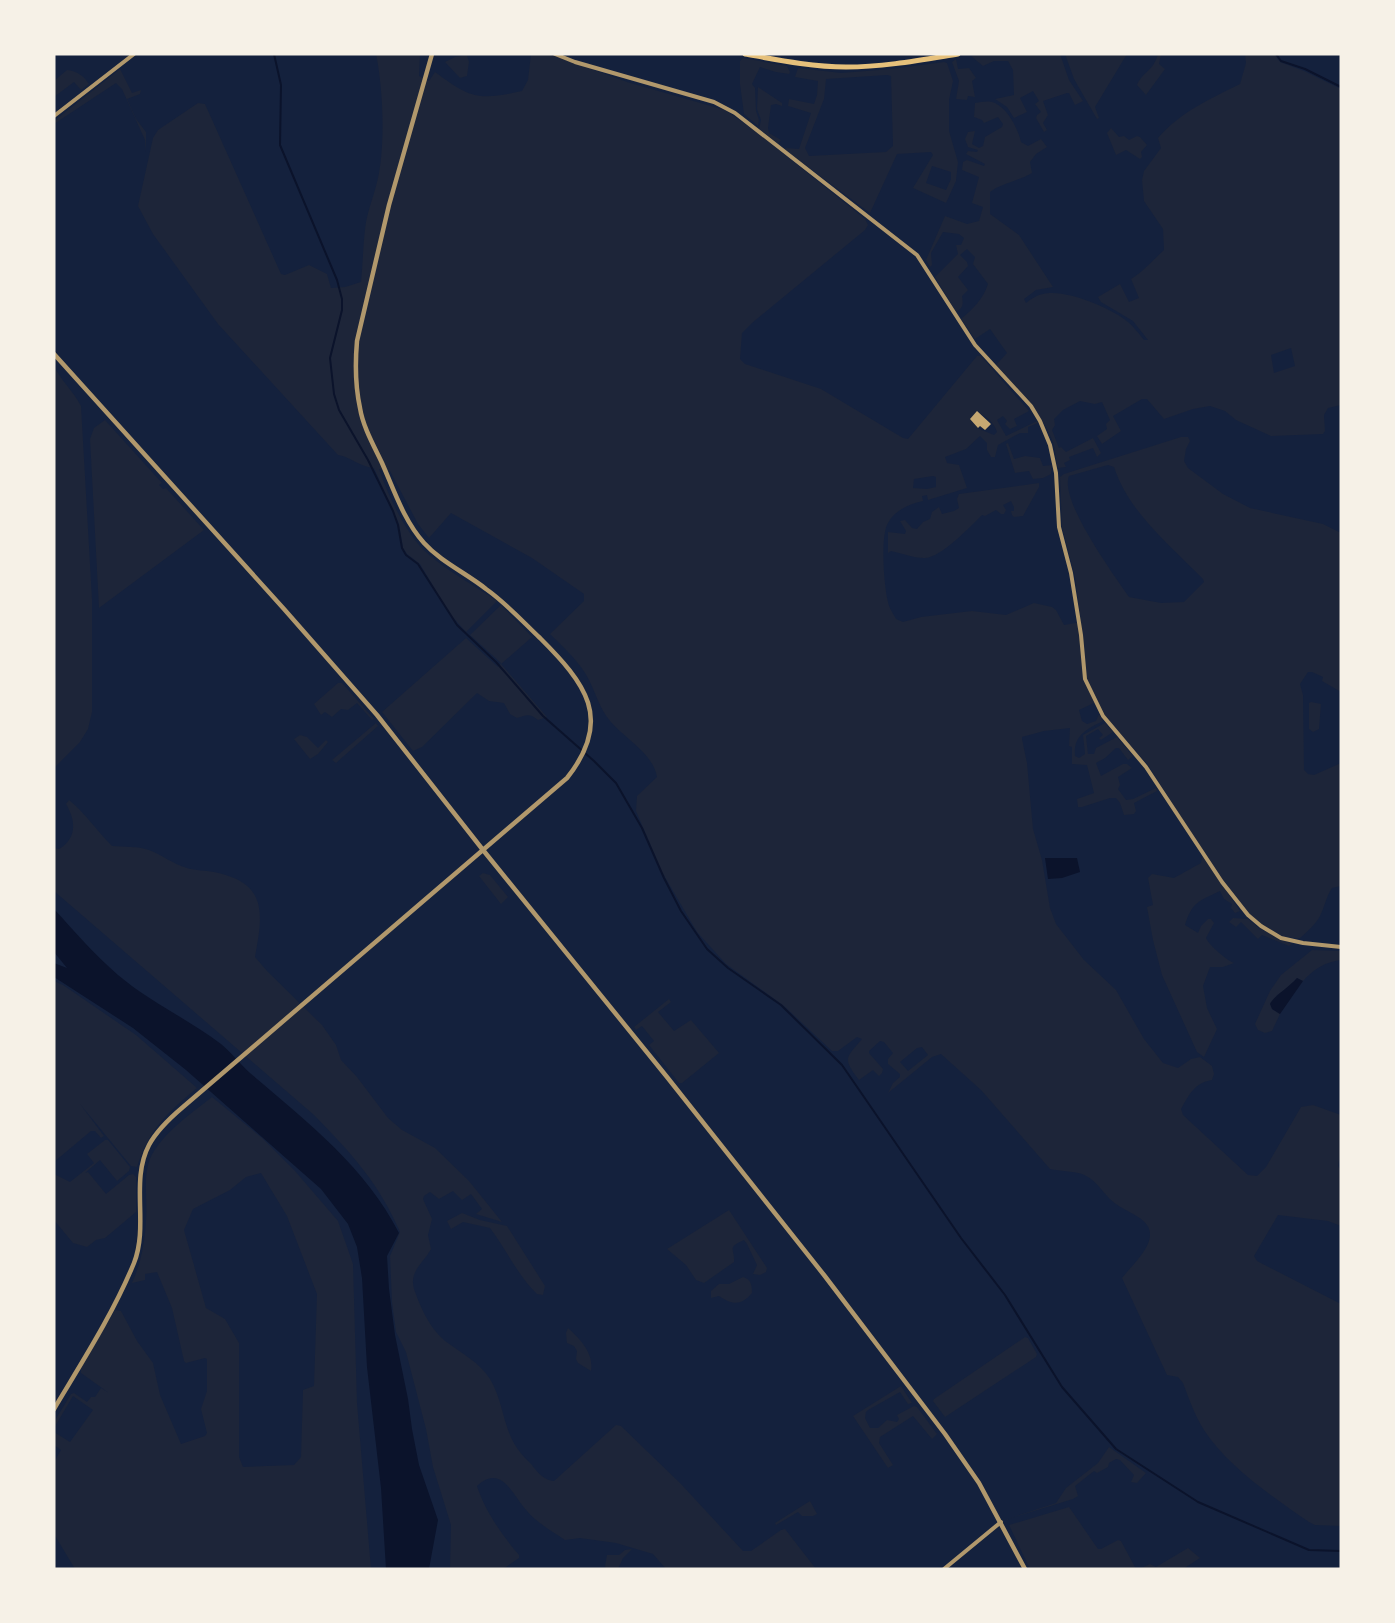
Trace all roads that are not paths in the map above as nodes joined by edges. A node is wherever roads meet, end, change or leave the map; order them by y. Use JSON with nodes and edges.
{"nodes":[{"id":1,"x":134,"y":54,"type":"edge"},
{"id":2,"x":432,"y":54,"type":"edge"},
{"id":3,"x":555,"y":54,"type":"edge"},
{"id":4,"x":745,"y":54,"type":"edge"},
{"id":5,"x":957,"y":54,"type":"edge"},
{"id":6,"x":54,"y":116,"type":"edge"},
{"id":7,"x":54,"y":354,"type":"edge"},
{"id":8,"x":483,"y":850,"type":"junction"},
{"id":9,"x":1341,"y":947,"type":"edge"},
{"id":10,"x":54,"y":1409,"type":"edge"},
{"id":11,"x":1001,"y":1522,"type":"junction"},
{"id":12,"x":944,"y":1569,"type":"edge"},
{"id":13,"x":1025,"y":1569,"type":"edge"}],
"edges":[{"from":1,"to":6,"type":"street"},
{"from":2,"to":8,"type":"street"},
{"from":3,"to":9,"type":"street"},
{"from":4,"to":5,"type":"main road"},
{"from":7,"to":8,"type":"street"},
{"from":8,"to":10,"type":"street"},
{"from":8,"to":11,"type":"street"},
{"from":11,"to":12,"type":"street"},
{"from":11,"to":13,"type":"street"}]}
